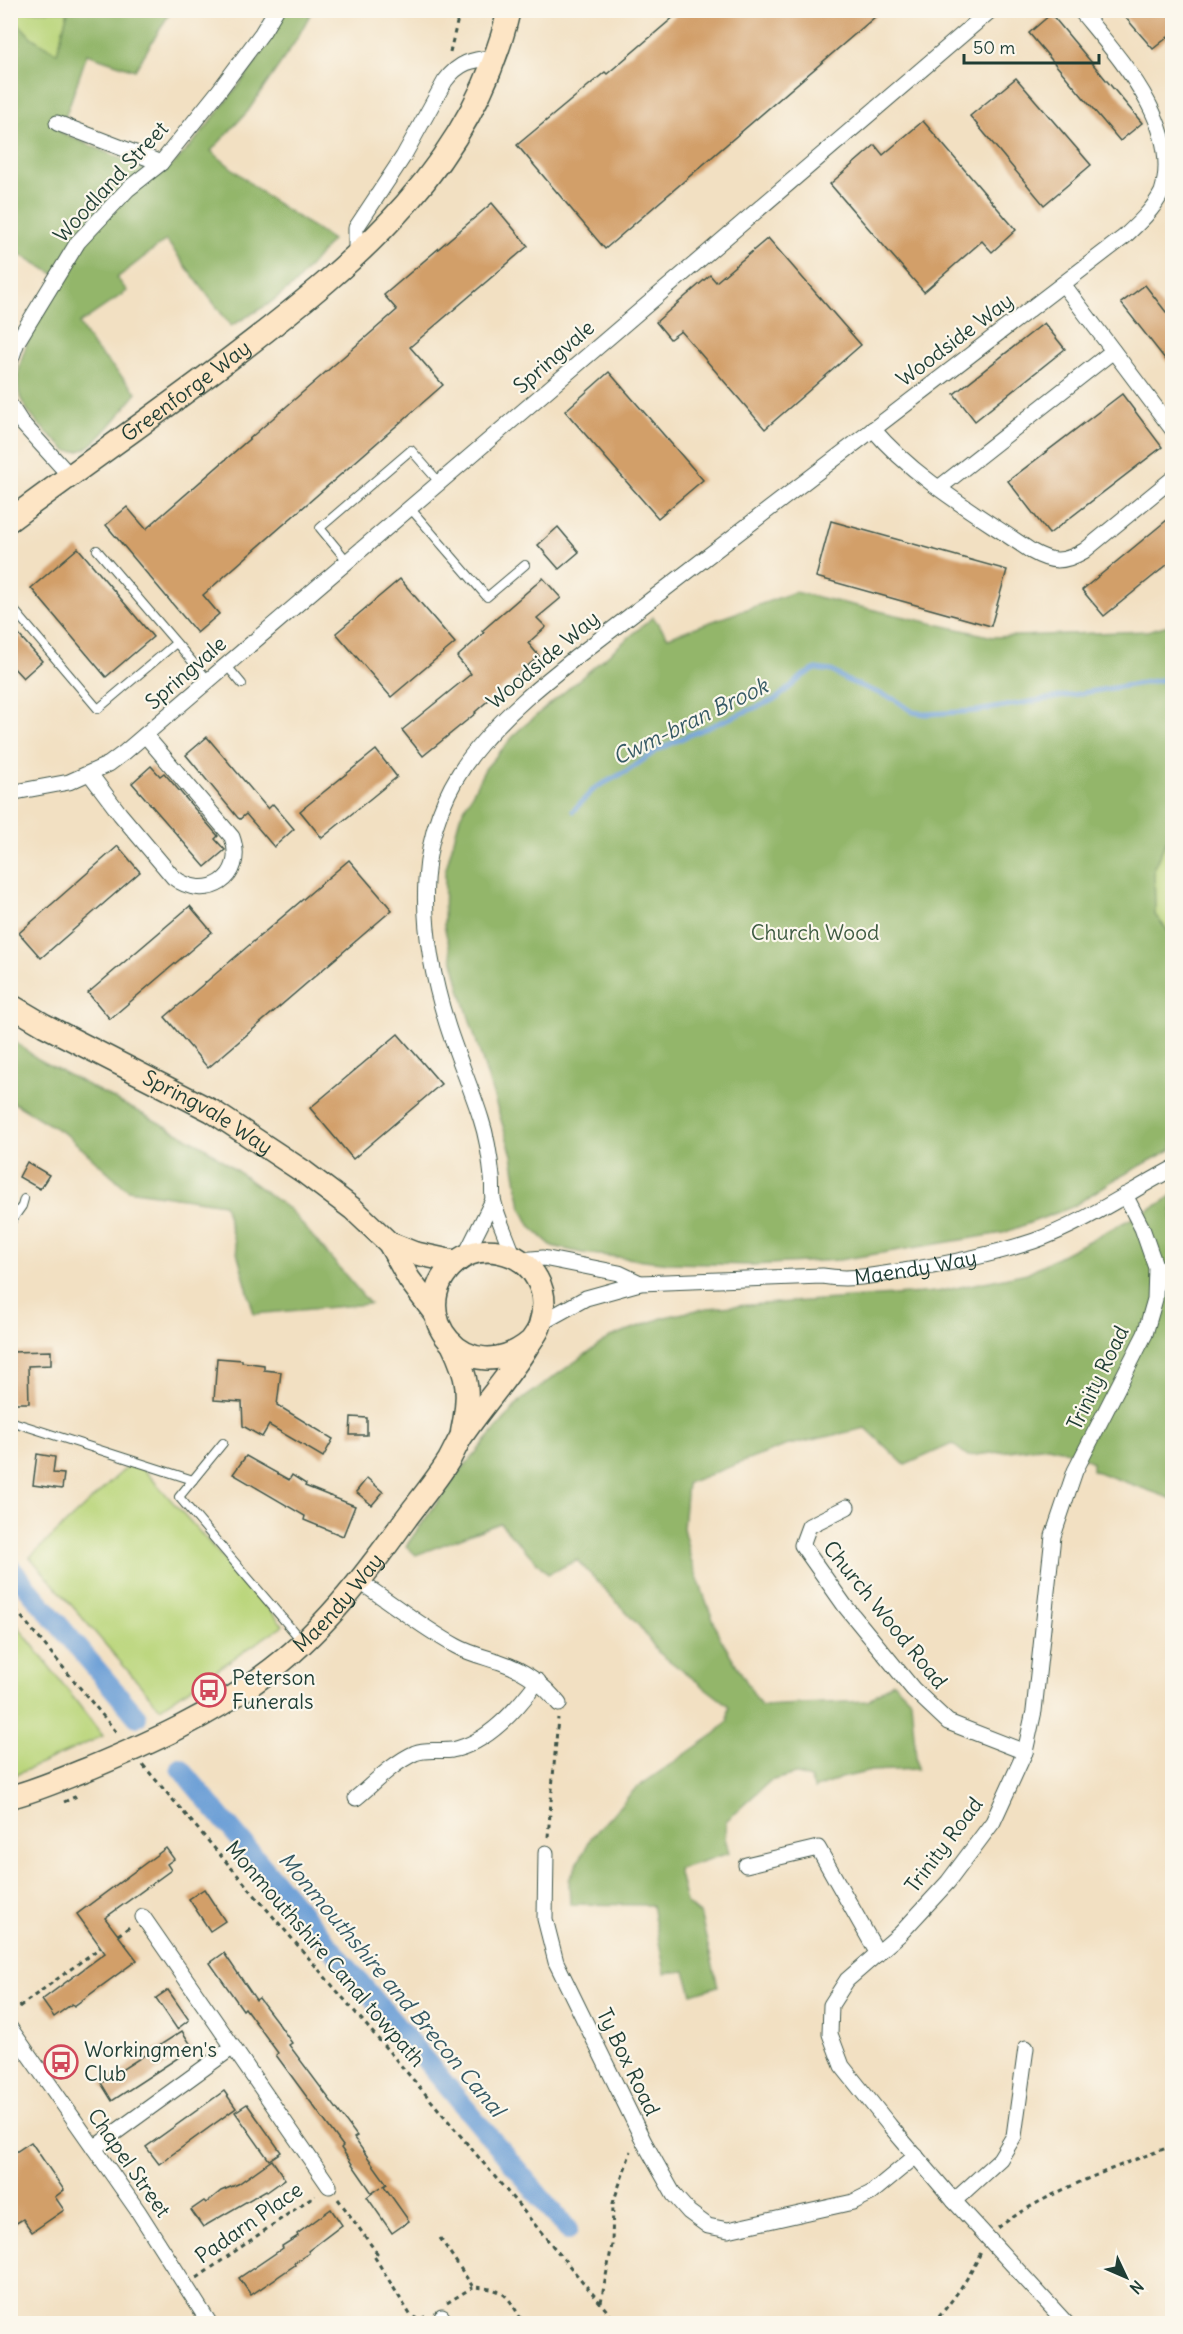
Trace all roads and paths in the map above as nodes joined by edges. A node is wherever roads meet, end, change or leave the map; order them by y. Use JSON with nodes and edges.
{"nodes":[{"id":1,"x":276,"y":10,"type":"edge"},
{"id":2,"x":460,"y":10,"type":"edge"},
{"id":3,"x":509,"y":10,"type":"edge"},
{"id":4,"x":991,"y":10,"type":"edge"},
{"id":5,"x":1080,"y":10,"type":"edge"},
{"id":6,"x":496,"y":57,"type":"junction"},
{"id":7,"x":453,"y":70,"type":"junction"},
{"id":8,"x":57,"y":123,"type":"dead end"},
{"id":9,"x":161,"y":163,"type":"junction"},
{"id":10,"x":356,"y":256,"type":"junction"},
{"id":11,"x":1063,"y":284,"type":"junction"},
{"id":12,"x":1113,"y":351,"type":"junction"},
{"id":13,"x":10,"y":362,"type":"edge"},
{"id":14,"x":10,"y":405,"type":"edge"},
{"id":15,"x":873,"y":429,"type":"junction"},
{"id":16,"x":1173,"y":429,"type":"edge"},
{"id":17,"x":70,"y":476,"type":"junction"},
{"id":18,"x":1173,"y":479,"type":"edge"},
{"id":19,"x":440,"y":483,"type":"junction"},
{"id":20,"x":939,"y":487,"type":"junction"},
{"id":21,"x":410,"y":508,"type":"junction"},
{"id":22,"x":10,"y":520,"type":"edge"},
{"id":23,"x":97,"y":550,"type":"dead end"},
{"id":24,"x":348,"y":562,"type":"junction"},
{"id":25,"x":525,"y":565,"type":"dead end"},
{"id":26,"x":15,"y":611,"type":"dead end"},
{"id":27,"x":176,"y":643,"type":"junction"},
{"id":28,"x":227,"y":666,"type":"junction"},
{"id":29,"x":209,"y":681,"type":"junction"},
{"id":30,"x":242,"y":684,"type":"dead end"},
{"id":31,"x":145,"y":735,"type":"junction"},
{"id":32,"x":90,"y":774,"type":"junction"},
{"id":33,"x":10,"y":785,"type":"edge"},
{"id":34,"x":26,"y":789,"type":"junction"},
{"id":35,"x":10,"y":793,"type":"edge"},
{"id":36,"x":10,"y":1005,"type":"edge"},
{"id":37,"x":1173,"y":1169,"type":"edge"},
{"id":38,"x":1125,"y":1195,"type":"junction"},
{"id":39,"x":24,"y":1199,"type":"dead end"},
{"id":40,"x":493,"y":1200,"type":"junction"},
{"id":41,"x":10,"y":1223,"type":"edge"},
{"id":42,"x":389,"y":1242,"type":"junction"},
{"id":43,"x":517,"y":1258,"type":"junction"},
{"id":44,"x":460,"y":1259,"type":"junction"},
{"id":45,"x":640,"y":1283,"type":"junction"},
{"id":46,"x":436,"y":1315,"type":"junction"},
{"id":47,"x":536,"y":1332,"type":"junction"},
{"id":48,"x":452,"y":1344,"type":"junction"},
{"id":49,"x":10,"y":1421,"type":"edge"},
{"id":50,"x":462,"y":1437,"type":"junction"},
{"id":51,"x":223,"y":1443,"type":"dead end"},
{"id":52,"x":193,"y":1480,"type":"junction"},
{"id":53,"x":847,"y":1507,"type":"dead end"},
{"id":54,"x":360,"y":1582,"type":"junction"},
{"id":55,"x":10,"y":1603,"type":"edge"},
{"id":56,"x":302,"y":1641,"type":"junction"},
{"id":57,"x":538,"y":1681,"type":"junction"},
{"id":58,"x":559,"y":1704,"type":"joint"},
{"id":59,"x":131,"y":1750,"type":"junction"},
{"id":60,"x":1025,"y":1752,"type":"junction"},
{"id":61,"x":10,"y":1797,"type":"edge"},
{"id":62,"x":356,"y":1798,"type":"dead end"},
{"id":63,"x":546,"y":1853,"type":"joint"},
{"id":64,"x":746,"y":1865,"type":"dead end"},
{"id":65,"x":143,"y":1917,"type":"dead end"},
{"id":66,"x":101,"y":1947,"type":"dead end"},
{"id":67,"x":878,"y":1954,"type":"junction"},
{"id":68,"x":10,"y":2013,"type":"edge"},
{"id":69,"x":10,"y":2028,"type":"edge"},
{"id":70,"x":233,"y":2047,"type":"junction"},
{"id":71,"x":1026,"y":2048,"type":"dead end"},
{"id":72,"x":638,"y":2130,"type":"junction"},
{"id":73,"x":1173,"y":2146,"type":"edge"},
{"id":74,"x":94,"y":2148,"type":"junction"},
{"id":75,"x":916,"y":2156,"type":"junction"},
{"id":76,"x":329,"y":2186,"type":"junction"},
{"id":77,"x":954,"y":2201,"type":"junction"},
{"id":78,"x":987,"y":2237,"type":"junction"},
{"id":79,"x":440,"y":2238,"type":"dead end"},
{"id":80,"x":186,"y":2285,"type":"junction"},
{"id":81,"x":473,"y":2287,"type":"junction"},
{"id":82,"x":601,"y":2302,"type":"junction"},
{"id":83,"x":441,"y":2315,"type":"edge"},
{"id":84,"x":210,"y":2324,"type":"edge"},
{"id":85,"x":524,"y":2324,"type":"edge"},
{"id":86,"x":618,"y":2324,"type":"edge"},
{"id":87,"x":933,"y":2324,"type":"edge"},
{"id":88,"x":1067,"y":2324,"type":"edge"}],
"edges":[{"from":1,"to":9,"type":"street","name":"Woodland Street"},
{"from":2,"to":7,"type":"path"},
{"from":3,"to":6,"type":"street","name":"Greenforge Way"},
{"from":4,"to":19,"type":"street","name":"Springvale"},
{"from":5,"to":11,"type":"street","name":"Woodside Way"},
{"from":6,"to":7,"type":"street"},
{"from":6,"to":10,"type":"street","name":"Greenforge Way"},
{"from":7,"to":10,"type":"street"},
{"from":8,"to":9,"type":"street"},
{"from":9,"to":13,"type":"street","name":"Woodland Street"},
{"from":10,"to":17,"type":"street","name":"Greenforge Way"},
{"from":11,"to":12,"type":"street"},
{"from":11,"to":15,"type":"street","name":"Woodside Way"},
{"from":12,"to":16,"type":"street"},
{"from":12,"to":20,"type":"street"},
{"from":14,"to":17,"type":"street"},
{"from":15,"to":20,"type":"street"},
{"from":15,"to":40,"type":"street","name":"Woodside Way"},
{"from":17,"to":22,"type":"street","name":"Greenforge Way"},
{"from":18,"to":20,"type":"street"},
{"from":19,"to":21,"type":"street","name":"Springvale"},
{"from":19,"to":24,"type":"lane"},
{"from":21,"to":24,"type":"street","name":"Springvale"},
{"from":21,"to":25,"type":"lane"},
{"from":23,"to":27,"type":"lane"},
{"from":24,"to":28,"type":"street","name":"Springvale"},
{"from":26,"to":27,"type":"lane"},
{"from":27,"to":29,"type":"lane"},
{"from":28,"to":29,"type":"street","name":"Springvale"},
{"from":28,"to":30,"type":"lane"},
{"from":29,"to":31,"type":"street","name":"Springvale"},
{"from":31,"to":32,"type":"street","name":"Springvale"},
{"from":31,"to":32,"type":"street","name":"Springvale"},
{"from":32,"to":34,"type":"street","name":"Springvale"},
{"from":33,"to":34,"type":"street","name":"Springvale"},
{"from":34,"to":35,"type":"street","name":"Springvale"},
{"from":36,"to":42,"type":"street","name":"Springvale Way"},
{"from":37,"to":38,"type":"street","name":"Maendy Way"},
{"from":38,"to":45,"type":"street","name":"Maendy Way"},
{"from":38,"to":60,"type":"street","name":"Trinity Road"},
{"from":39,"to":41,"type":"lane"},
{"from":40,"to":43,"type":"street","name":"Woodside Way"},
{"from":40,"to":44,"type":"street"},
{"from":42,"to":44,"type":"street","name":"Springvale Way"},
{"from":42,"to":46,"type":"street","name":"Springvale Way"},
{"from":43,"to":44,"type":"street","name":"Maendy Way"},
{"from":43,"to":45,"type":"street","name":"Maendy Way"},
{"from":43,"to":47,"type":"street","name":"Maendy Way"},
{"from":44,"to":46,"type":"street"},
{"from":45,"to":47,"type":"street","name":"Maendy Way"},
{"from":46,"to":48,"type":"street","name":"Maendy Way"},
{"from":47,"to":48,"type":"street","name":"Maendy Way"},
{"from":47,"to":50,"type":"street","name":"Maendy Way"},
{"from":48,"to":50,"type":"street","name":"Maendy Way"},
{"from":49,"to":52,"type":"lane"},
{"from":50,"to":54,"type":"street","name":"Maendy Way"},
{"from":51,"to":52,"type":"lane"},
{"from":52,"to":56,"type":"lane"},
{"from":53,"to":60,"type":"street","name":"Church Wood Road"},
{"from":54,"to":56,"type":"street","name":"Maendy Way"},
{"from":54,"to":57,"type":"street"},
{"from":55,"to":59,"type":"path","name":"Monmouthshire Canal towpath"},
{"from":56,"to":59,"type":"street","name":"Maendy Way"},
{"from":57,"to":58,"type":"street"},
{"from":57,"to":62,"type":"street"},
{"from":58,"to":63,"type":"path"},
{"from":59,"to":61,"type":"street","name":"Maendy Way"},
{"from":59,"to":82,"type":"path","name":"Monmouthshire Canal towpath"},
{"from":60,"to":67,"type":"street","name":"Trinity Road"},
{"from":63,"to":72,"type":"street","name":"Ty Box Road"},
{"from":64,"to":67,"type":"street"},
{"from":65,"to":70,"type":"street"},
{"from":66,"to":68,"type":"path"},
{"from":67,"to":75,"type":"street","name":"Trinity Road"},
{"from":69,"to":74,"type":"street","name":"Chapel Street"},
{"from":70,"to":74,"type":"street"},
{"from":70,"to":76,"type":"street"},
{"from":71,"to":77,"type":"street"},
{"from":72,"to":75,"type":"street","name":"Ty Box Road"},
{"from":72,"to":82,"type":"path"},
{"from":73,"to":78,"type":"path"},
{"from":74,"to":80,"type":"street","name":"Chapel Street"},
{"from":75,"to":77,"type":"street","name":"Trinity Road"},
{"from":76,"to":80,"type":"path","name":"Padarn Place"},
{"from":76,"to":83,"type":"path"},
{"from":77,"to":78,"type":"street","name":"Trinity Road"},
{"from":78,"to":87,"type":"path"},
{"from":78,"to":88,"type":"street","name":"Trinity Road"},
{"from":79,"to":81,"type":"path"},
{"from":80,"to":84,"type":"street","name":"Chapel Street"},
{"from":81,"to":83,"type":"path"},
{"from":81,"to":85,"type":"path"},
{"from":82,"to":86,"type":"path","name":"Monmouthshire Canal towpath"}]}
